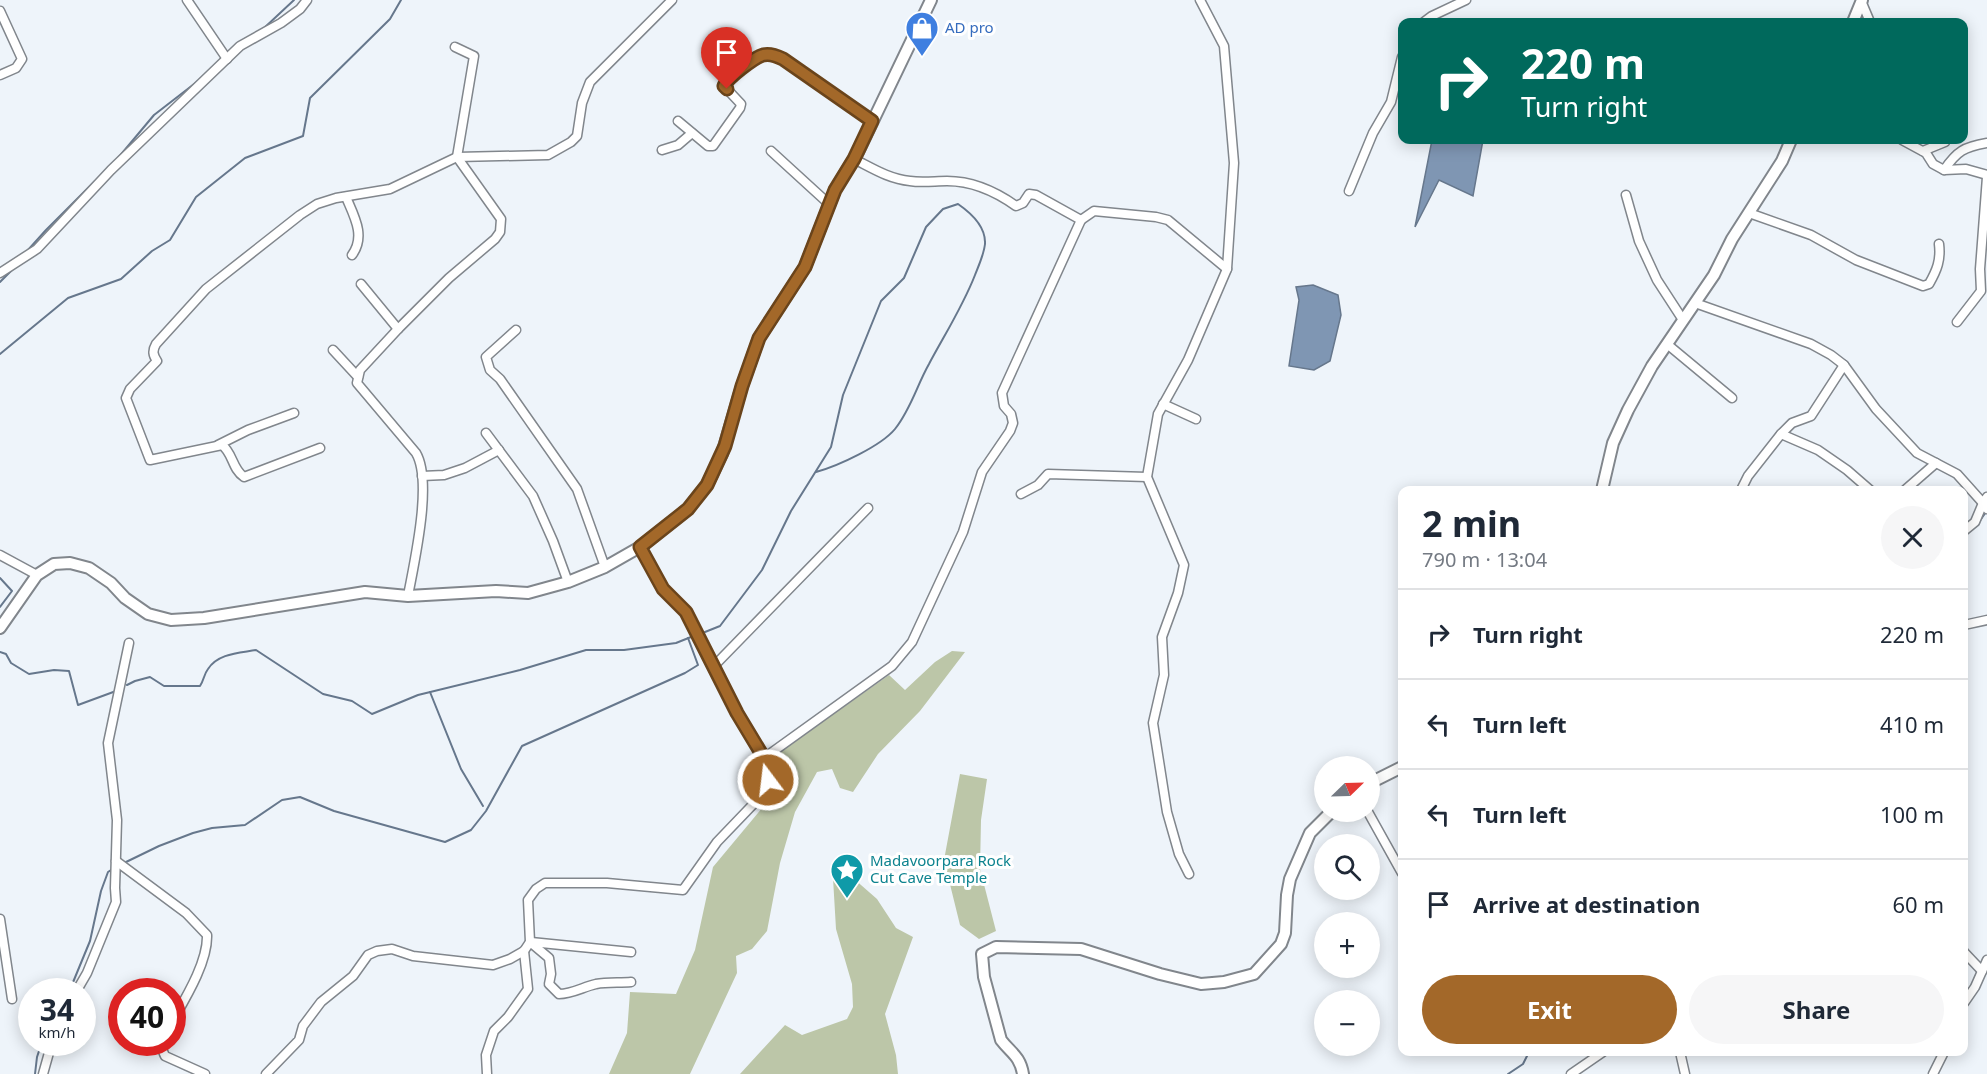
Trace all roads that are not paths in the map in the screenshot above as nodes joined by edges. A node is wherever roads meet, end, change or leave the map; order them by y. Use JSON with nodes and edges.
{"nodes":[{"id":1,"x":187,"y":0,"type":"edge"},
{"id":2,"x":307,"y":0,"type":"edge"},
{"id":3,"x":672,"y":0,"type":"edge"},
{"id":4,"x":932,"y":0,"type":"edge"},
{"id":5,"x":1200,"y":0,"type":"edge"},
{"id":6,"x":1466,"y":0,"type":"edge"},
{"id":7,"x":1862,"y":1,"type":"edge"},
{"id":8,"x":0,"y":11,"type":"edge"},
{"id":9,"x":1429,"y":18,"type":"edge"},
{"id":10,"x":1855,"y":18,"type":"edge"},
{"id":11,"x":1868,"y":18,"type":"edge"},
{"id":12,"x":454,"y":46,"type":"dead end"},
{"id":13,"x":227,"y":59,"type":"junction"},
{"id":14,"x":1398,"y":73,"type":"edge"},
{"id":15,"x":0,"y":75,"type":"edge"},
{"id":16,"x":678,"y":121,"type":"dead end"},
{"id":17,"x":872,"y":121,"type":"junction"},
{"id":18,"x":692,"y":133,"type":"junction"},
{"id":19,"x":1987,"y":143,"type":"edge"},
{"id":20,"x":1789,"y":144,"type":"edge"},
{"id":21,"x":1910,"y":144,"type":"edge"},
{"id":22,"x":1938,"y":144,"type":"edge"},
{"id":23,"x":662,"y":150,"type":"dead end"},
{"id":24,"x":771,"y":151,"type":"dead end"},
{"id":25,"x":1923,"y":151,"type":"junction"},
{"id":26,"x":457,"y":157,"type":"junction"},
{"id":27,"x":854,"y":159,"type":"junction"},
{"id":28,"x":1944,"y":170,"type":"junction"},
{"id":29,"x":1987,"y":176,"type":"edge"},
{"id":30,"x":1349,"y":191,"type":"dead end"},
{"id":31,"x":1626,"y":195,"type":"dead end"},
{"id":32,"x":346,"y":197,"type":"junction"},
{"id":33,"x":829,"y":204,"type":"junction"},
{"id":34,"x":1749,"y":213,"type":"junction"},
{"id":35,"x":1081,"y":220,"type":"junction"},
{"id":36,"x":1939,"y":244,"type":"dead end"},
{"id":37,"x":352,"y":255,"type":"dead end"},
{"id":38,"x":1984,"y":264,"type":"edge"},
{"id":39,"x":1227,"y":268,"type":"junction"},
{"id":40,"x":0,"y":273,"type":"edge"},
{"id":41,"x":361,"y":284,"type":"dead end"},
{"id":42,"x":1695,"y":303,"type":"junction"},
{"id":43,"x":1683,"y":320,"type":"junction"},
{"id":44,"x":1957,"y":322,"type":"dead end"},
{"id":45,"x":399,"y":329,"type":"junction"},
{"id":46,"x":516,"y":330,"type":"dead end"},
{"id":47,"x":1667,"y":344,"type":"junction"},
{"id":48,"x":333,"y":350,"type":"dead end"},
{"id":49,"x":1844,"y":365,"type":"junction"},
{"id":50,"x":357,"y":377,"type":"junction"},
{"id":51,"x":1732,"y":398,"type":"dead end"},
{"id":52,"x":1163,"y":404,"type":"junction"},
{"id":53,"x":294,"y":413,"type":"dead end"},
{"id":54,"x":1197,"y":419,"type":"dead end"},
{"id":55,"x":486,"y":433,"type":"dead end"},
{"id":56,"x":1781,"y":434,"type":"junction"},
{"id":57,"x":218,"y":446,"type":"junction"},
{"id":58,"x":320,"y":448,"type":"dead end"},
{"id":59,"x":499,"y":450,"type":"junction"},
{"id":60,"x":1936,"y":463,"type":"junction"},
{"id":61,"x":422,"y":476,"type":"junction"},
{"id":62,"x":1147,"y":477,"type":"junction"},
{"id":63,"x":1603,"y":486,"type":"edge"},
{"id":64,"x":1743,"y":486,"type":"edge"},
{"id":65,"x":1865,"y":486,"type":"edge"},
{"id":66,"x":1910,"y":486,"type":"edge"},
{"id":67,"x":1021,"y":494,"type":"dead end"},
{"id":68,"x":1986,"y":503,"type":"edge"},
{"id":69,"x":868,"y":508,"type":"dead end"},
{"id":70,"x":1968,"y":528,"type":"edge"},
{"id":71,"x":640,"y":547,"type":"junction"},
{"id":72,"x":0,"y":555,"type":"edge"},
{"id":73,"x":605,"y":567,"type":"junction"},
{"id":74,"x":37,"y":575,"type":"junction"},
{"id":75,"x":568,"y":582,"type":"junction"},
{"id":76,"x":408,"y":596,"type":"junction"},
{"id":77,"x":1987,"y":620,"type":"edge"},
{"id":78,"x":1968,"y":625,"type":"edge"},
{"id":79,"x":0,"y":628,"type":"edge"},
{"id":80,"x":129,"y":643,"type":"dead end"},
{"id":81,"x":713,"y":667,"type":"junction"},
{"id":82,"x":764,"y":758,"type":"junction"},
{"id":83,"x":1398,"y":769,"type":"edge"},
{"id":84,"x":1380,"y":778,"type":"edge"},
{"id":85,"x":1320,"y":822,"type":"edge"},
{"id":86,"x":1374,"y":822,"type":"edge"},
{"id":87,"x":116,"y":861,"type":"junction"},
{"id":88,"x":1398,"y":866,"type":"edge"},
{"id":89,"x":1189,"y":874,"type":"dead end"},
{"id":90,"x":0,"y":919,"type":"edge"},
{"id":91,"x":530,"y":942,"type":"junction"},
{"id":92,"x":524,"y":951,"type":"junction"},
{"id":93,"x":631,"y":952,"type":"dead end"},
{"id":94,"x":1968,"y":956,"type":"edge"},
{"id":95,"x":1987,"y":960,"type":"edge"},
{"id":96,"x":1982,"y":971,"type":"junction"},
{"id":97,"x":84,"y":978,"type":"edge"},
{"id":98,"x":631,"y":982,"type":"dead end"},
{"id":99,"x":186,"y":994,"type":"edge"},
{"id":100,"x":1968,"y":996,"type":"edge"},
{"id":101,"x":12,"y":999,"type":"dead end"},
{"id":102,"x":48,"y":1056,"type":"edge"},
{"id":103,"x":165,"y":1056,"type":"edge"},
{"id":104,"x":1597,"y":1056,"type":"edge"},
{"id":105,"x":1681,"y":1056,"type":"edge"},
{"id":106,"x":1942,"y":1056,"type":"edge"},
{"id":107,"x":43,"y":1074,"type":"edge"},
{"id":108,"x":205,"y":1074,"type":"edge"},
{"id":109,"x":266,"y":1074,"type":"edge"},
{"id":110,"x":487,"y":1074,"type":"edge"},
{"id":111,"x":1023,"y":1074,"type":"edge"},
{"id":112,"x":1571,"y":1074,"type":"edge"},
{"id":113,"x":1684,"y":1074,"type":"edge"},
{"id":114,"x":1933,"y":1074,"type":"edge"}],
"edges":[{"from":1,"to":13,"type":"street"},
{"from":2,"to":13,"type":"street"},
{"from":3,"to":26,"type":"street"},
{"from":4,"to":17,"type":"main road"},
{"from":5,"to":39,"type":"street"},
{"from":6,"to":9,"type":"street"},
{"from":7,"to":10,"type":"main road"},
{"from":7,"to":11,"type":"street"},
{"from":8,"to":15,"type":"street"},
{"from":12,"to":26,"type":"street"},
{"from":13,"to":40,"type":"street"},
{"from":14,"to":30,"type":"street"},
{"from":16,"to":18,"type":"street"},
{"from":17,"to":18,"type":"street"},
{"from":17,"to":27,"type":"main road"},
{"from":18,"to":23,"type":"street"},
{"from":19,"to":28,"type":"street"},
{"from":20,"to":34,"type":"main road"},
{"from":21,"to":25,"type":"street"},
{"from":22,"to":25,"type":"street"},
{"from":24,"to":33,"type":"street"},
{"from":25,"to":28,"type":"street"},
{"from":26,"to":32,"type":"street"},
{"from":26,"to":45,"type":"street"},
{"from":27,"to":33,"type":"main road"},
{"from":27,"to":35,"type":"street"},
{"from":28,"to":29,"type":"street"},
{"from":29,"to":38,"type":"street"},
{"from":31,"to":43,"type":"street"},
{"from":32,"to":37,"type":"street"},
{"from":32,"to":57,"type":"street"},
{"from":33,"to":71,"type":"main road"},
{"from":34,"to":36,"type":"street"},
{"from":34,"to":42,"type":"main road"},
{"from":35,"to":39,"type":"street"},
{"from":35,"to":82,"type":"street"},
{"from":38,"to":44,"type":"street"},
{"from":39,"to":52,"type":"street"},
{"from":41,"to":45,"type":"street"},
{"from":42,"to":43,"type":"main road"},
{"from":42,"to":49,"type":"street"},
{"from":43,"to":47,"type":"main road"},
{"from":45,"to":50,"type":"street"},
{"from":46,"to":73,"type":"street"},
{"from":47,"to":51,"type":"street"},
{"from":47,"to":63,"type":"main road"},
{"from":48,"to":50,"type":"street"},
{"from":49,"to":56,"type":"street"},
{"from":49,"to":60,"type":"street"},
{"from":50,"to":61,"type":"street"},
{"from":52,"to":54,"type":"street"},
{"from":52,"to":62,"type":"street"},
{"from":53,"to":57,"type":"street"},
{"from":55,"to":59,"type":"street"},
{"from":56,"to":64,"type":"street"},
{"from":56,"to":65,"type":"street"},
{"from":57,"to":58,"type":"street"},
{"from":59,"to":61,"type":"street"},
{"from":59,"to":75,"type":"street"},
{"from":60,"to":66,"type":"street"},
{"from":60,"to":68,"type":"street"},
{"from":61,"to":76,"type":"street"},
{"from":62,"to":67,"type":"street"},
{"from":62,"to":89,"type":"street"},
{"from":68,"to":70,"type":"street"},
{"from":69,"to":81,"type":"street"},
{"from":71,"to":73,"type":"main road"},
{"from":71,"to":81,"type":"street"},
{"from":72,"to":74,"type":"street"},
{"from":73,"to":75,"type":"main road"},
{"from":74,"to":76,"type":"main road"},
{"from":74,"to":79,"type":"main road"},
{"from":75,"to":76,"type":"main road"},
{"from":77,"to":78,"type":"street"},
{"from":80,"to":87,"type":"street"},
{"from":81,"to":82,"type":"street"},
{"from":82,"to":91,"type":"street"},
{"from":83,"to":84,"type":"main road"},
{"from":85,"to":111,"type":"main road"},
{"from":86,"to":88,"type":"street"},
{"from":87,"to":97,"type":"street"},
{"from":87,"to":99,"type":"street"},
{"from":90,"to":101,"type":"street"},
{"from":91,"to":92,"type":"street"},
{"from":91,"to":93,"type":"street"},
{"from":91,"to":98,"type":"street"},
{"from":92,"to":109,"type":"street"},
{"from":92,"to":110,"type":"street"},
{"from":94,"to":96,"type":"street"},
{"from":95,"to":96,"type":"street"},
{"from":96,"to":100,"type":"street"},
{"from":102,"to":107,"type":"street"},
{"from":103,"to":108,"type":"street"},
{"from":104,"to":112,"type":"street"},
{"from":105,"to":113,"type":"street"},
{"from":106,"to":114,"type":"street"}]}
